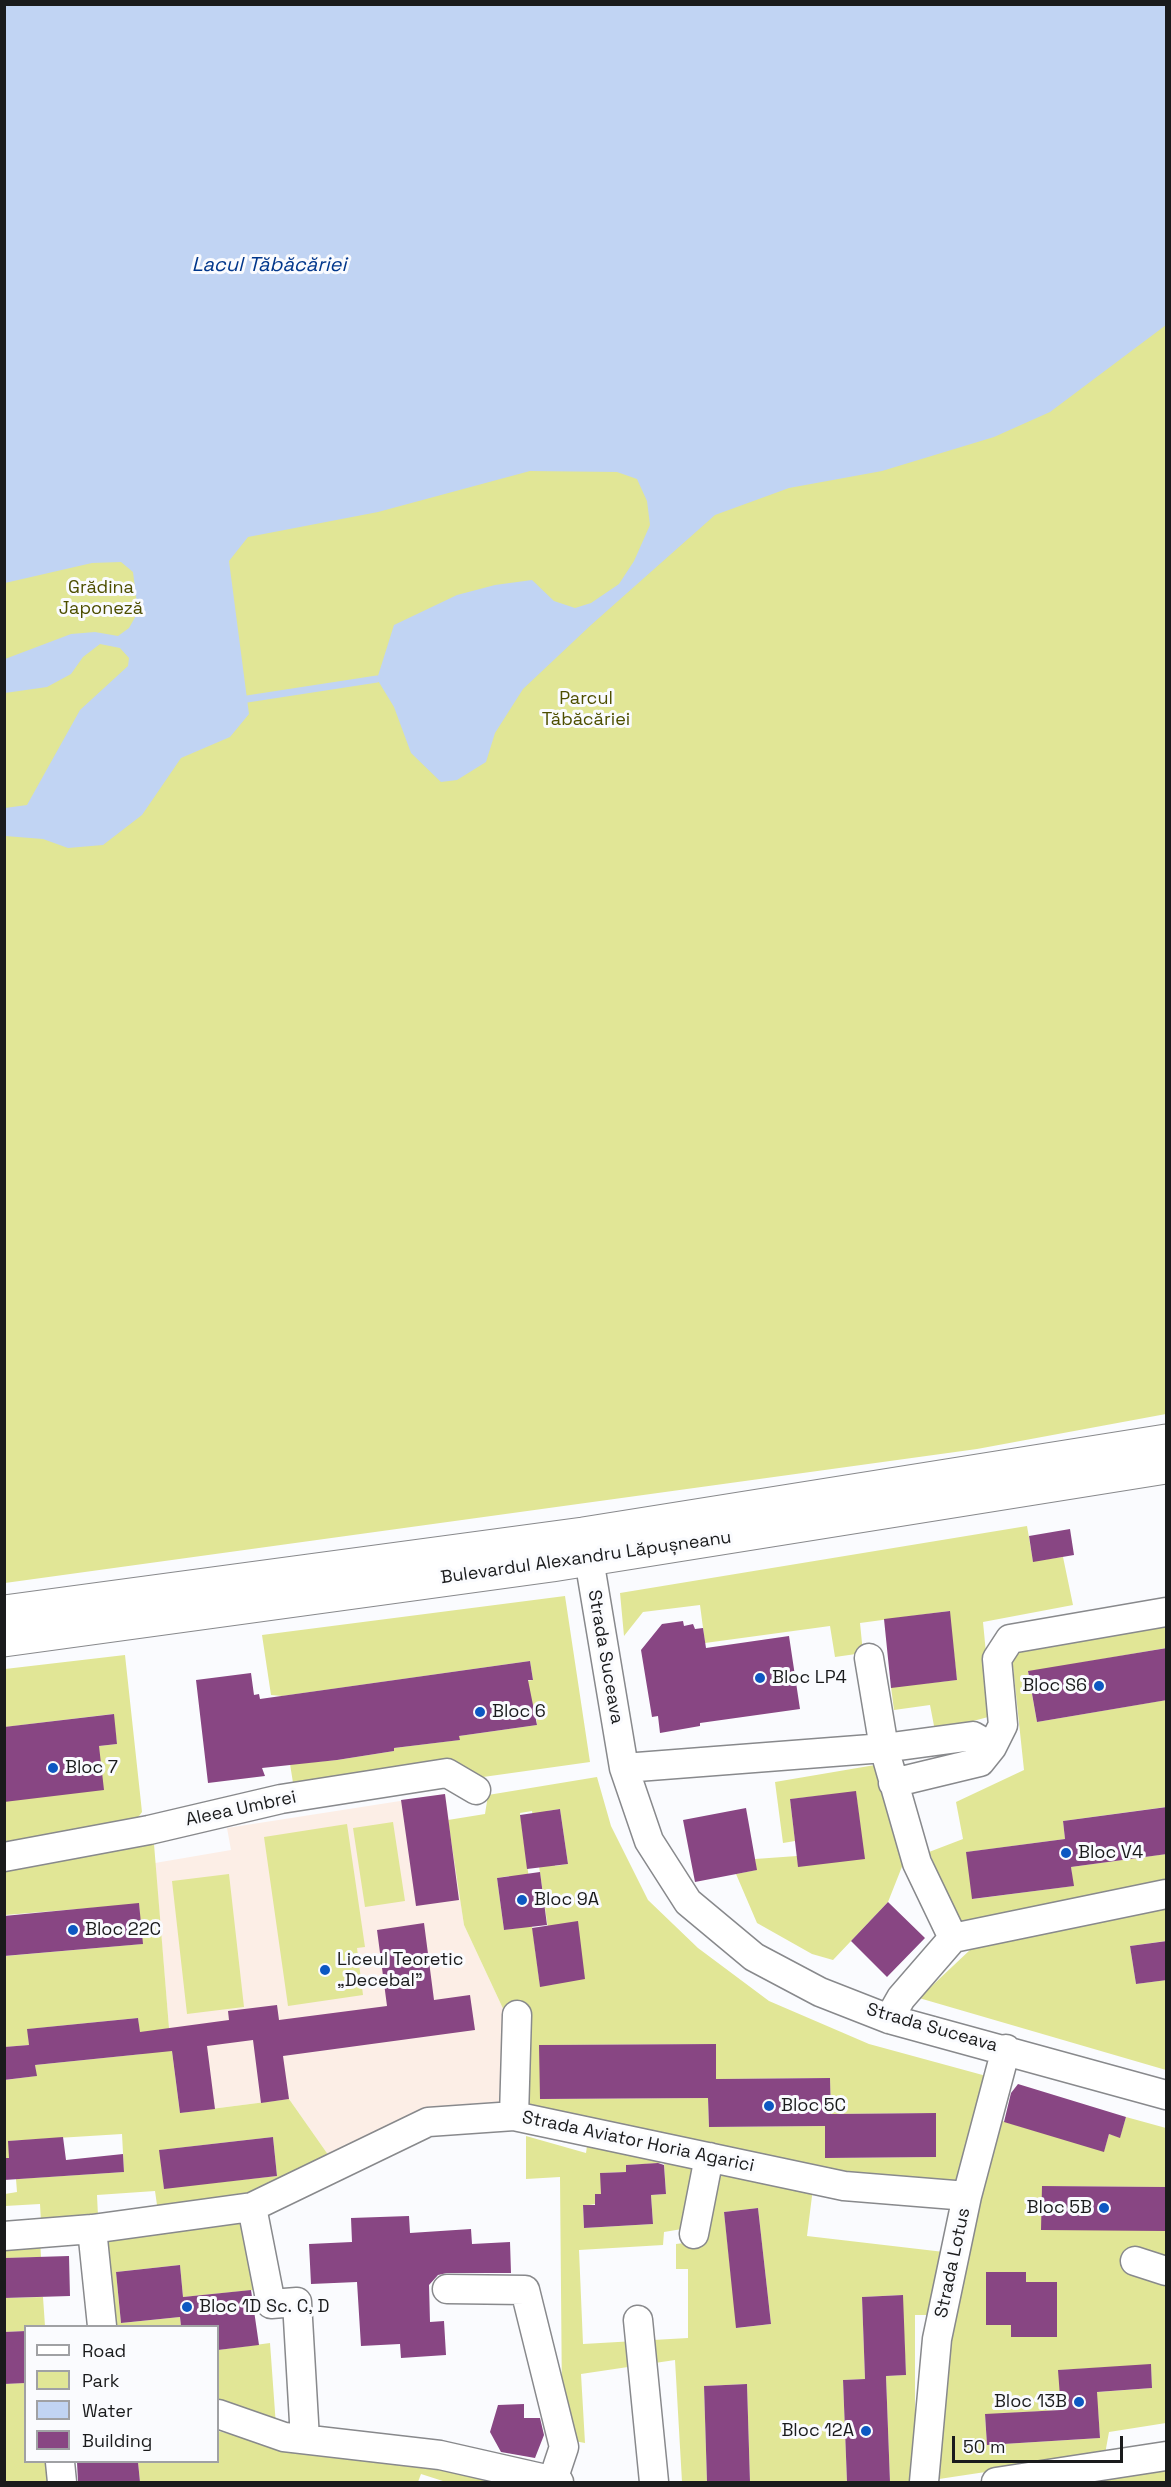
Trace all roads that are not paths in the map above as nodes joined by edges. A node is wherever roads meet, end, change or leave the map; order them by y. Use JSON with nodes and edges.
{"nodes":[{"id":1,"x":1167,"y":1441,"type":"edge"},
{"id":2,"x":1167,"y":1467,"type":"edge"},
{"id":3,"x":589,"y":1559,"type":"junction"},
{"id":4,"x":4,"y":1612,"type":"edge"},
{"id":5,"x":1167,"y":1612,"type":"edge"},
{"id":6,"x":4,"y":1640,"type":"edge"},
{"id":7,"x":869,"y":1658,"type":"dead end"},
{"id":8,"x":992,"y":1747,"type":"junction"},
{"id":9,"x":884,"y":1748,"type":"junction"},
{"id":10,"x":624,"y":1768,"type":"junction"},
{"id":11,"x":892,"y":1783,"type":"junction"},
{"id":12,"x":476,"y":1790,"type":"dead end"},
{"id":13,"x":4,"y":1857,"type":"edge"},
{"id":14,"x":1167,"y":1894,"type":"edge"},
{"id":15,"x":953,"y":1938,"type":"junction"},
{"id":16,"x":517,"y":2015,"type":"dead end"},
{"id":17,"x":889,"y":2019,"type":"junction"},
{"id":18,"x":1006,"y":2049,"type":"junction"},
{"id":19,"x":1167,"y":2095,"type":"edge"},
{"id":20,"x":514,"y":2116,"type":"junction"},
{"id":21,"x":709,"y":2157,"type":"junction"},
{"id":22,"x":967,"y":2196,"type":"junction"},
{"id":23,"x":252,"y":2207,"type":"junction"},
{"id":24,"x":92,"y":2229,"type":"junction"},
{"id":25,"x":694,"y":2234,"type":"dead end"},
{"id":26,"x":4,"y":2236,"type":"edge"},
{"id":27,"x":1135,"y":2261,"type":"dead end"},
{"id":28,"x":1167,"y":2271,"type":"edge"},
{"id":29,"x":447,"y":2289,"type":"dead end"},
{"id":30,"x":638,"y":2320,"type":"dead end"},
{"id":31,"x":102,"y":2325,"type":"edge"},
{"id":32,"x":219,"y":2414,"type":"edge"},
{"id":33,"x":295,"y":2438,"type":"junction"},
{"id":34,"x":1167,"y":2456,"type":"edge"},
{"id":35,"x":60,"y":2463,"type":"edge"},
{"id":36,"x":556,"y":2481,"type":"edge"},
{"id":37,"x":62,"y":2482,"type":"edge"},
{"id":38,"x":654,"y":2482,"type":"edge"},
{"id":39,"x":924,"y":2482,"type":"edge"},
{"id":40,"x":996,"y":2482,"type":"edge"}],
"edges":[{"from":1,"to":4,"type":"main road","name":"Bulevardul Alexandru Lăpușneanu"},
{"from":2,"to":3,"type":"main road","name":"Bulevardul Alexandru Lăpușneanu"},
{"from":3,"to":6,"type":"main road","name":"Bulevardul Alexandru Lăpușneanu"},
{"from":3,"to":10,"type":"street","name":"Strada Suceava"},
{"from":5,"to":8,"type":"street"},
{"from":7,"to":9,"type":"street"},
{"from":8,"to":9,"type":"street"},
{"from":8,"to":11,"type":"street"},
{"from":9,"to":10,"type":"street"},
{"from":9,"to":11,"type":"street"},
{"from":10,"to":17,"type":"street","name":"Strada Suceava"},
{"from":11,"to":15,"type":"street"},
{"from":12,"to":13,"type":"street","name":"Aleea Umbrei"},
{"from":14,"to":15,"type":"street"},
{"from":15,"to":17,"type":"street"},
{"from":16,"to":20,"type":"street"},
{"from":17,"to":18,"type":"street","name":"Strada Suceava"},
{"from":18,"to":19,"type":"street","name":"Strada Suceava"},
{"from":18,"to":22,"type":"street","name":"Strada Lotus"},
{"from":20,"to":21,"type":"street","name":"Strada Aviator Horia Agarici"},
{"from":20,"to":23,"type":"street","name":"Strada Aviator Horia Agarici"},
{"from":21,"to":22,"type":"street","name":"Strada Aviator Horia Agarici"},
{"from":21,"to":25,"type":"street"},
{"from":22,"to":39,"type":"street","name":"Strada Lotus"},
{"from":23,"to":24,"type":"street","name":"Strada Aviator Horia Agarici"},
{"from":23,"to":33,"type":"street"},
{"from":24,"to":26,"type":"street","name":"Strada Aviator Horia Agarici"},
{"from":24,"to":31,"type":"street"},
{"from":27,"to":28,"type":"street"},
{"from":29,"to":36,"type":"street"},
{"from":30,"to":38,"type":"street"},
{"from":32,"to":33,"type":"street"},
{"from":33,"to":36,"type":"street"},
{"from":34,"to":40,"type":"street"},
{"from":35,"to":37,"type":"street"}]}
